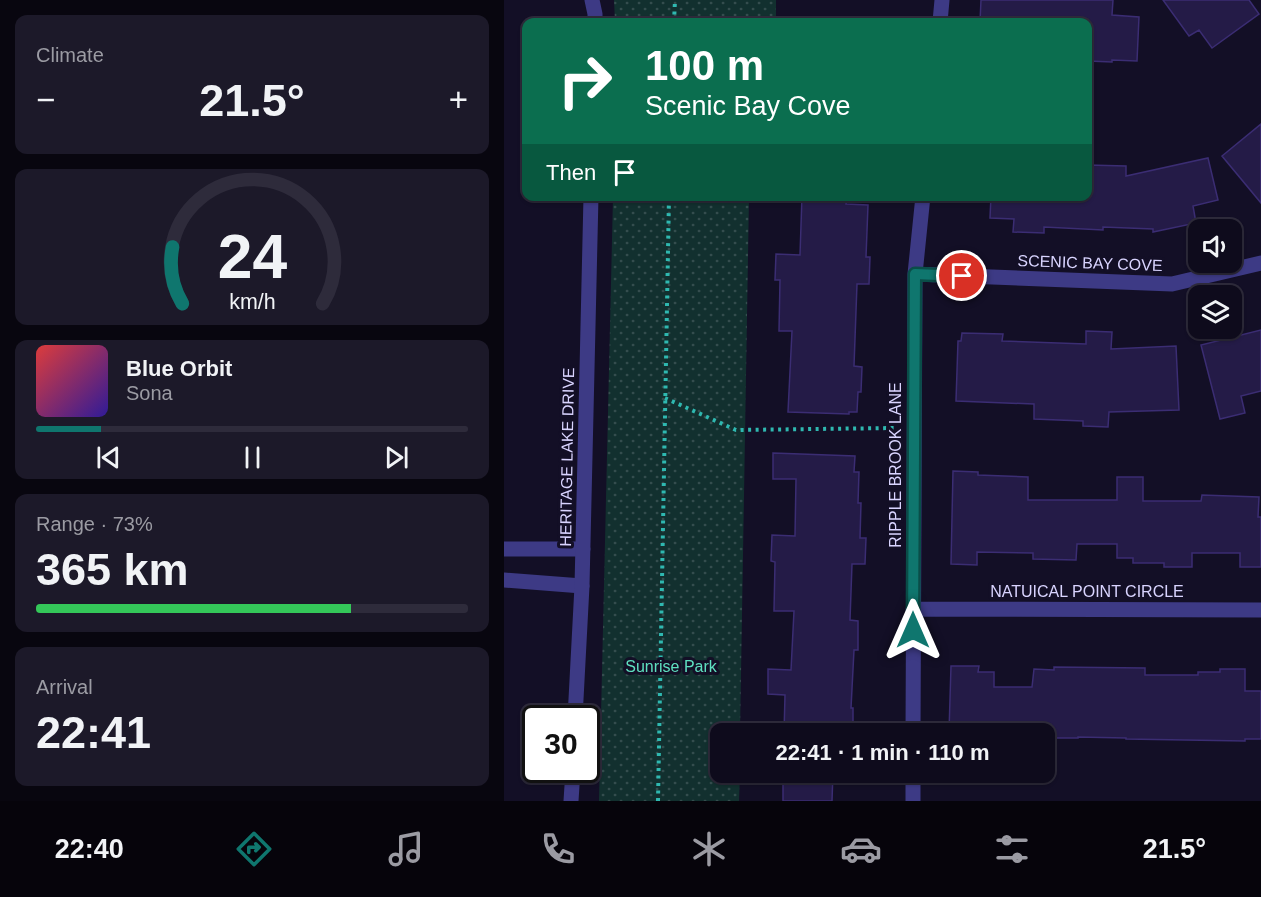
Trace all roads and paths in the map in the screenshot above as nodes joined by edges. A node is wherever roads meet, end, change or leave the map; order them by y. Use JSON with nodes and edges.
{"nodes":[{"id":1,"x":592,"y":0,"type":"edge"},
{"id":2,"x":675,"y":0,"type":"edge"},
{"id":3,"x":942,"y":0,"type":"edge"},
{"id":4,"x":596,"y":18,"type":"edge"},
{"id":5,"x":674,"y":18,"type":"edge"},
{"id":6,"x":940,"y":18,"type":"edge"},
{"id":7,"x":591,"y":201,"type":"edge"},
{"id":8,"x":669,"y":201,"type":"edge"},
{"id":9,"x":922,"y":201,"type":"edge"},
{"id":10,"x":1261,"y":263,"type":"edge"},
{"id":11,"x":915,"y":274,"type":"junction"},
{"id":12,"x":666,"y":398,"type":"junction"},
{"id":13,"x":914,"y":428,"type":"junction"},
{"id":14,"x":504,"y":549,"type":"edge"},
{"id":15,"x":583,"y":549,"type":"junction"},
{"id":16,"x":504,"y":580,"type":"edge"},
{"id":17,"x":582,"y":586,"type":"junction"},
{"id":18,"x":913,"y":609,"type":"junction"},
{"id":19,"x":1261,"y":610,"type":"edge"},
{"id":20,"x":576,"y":705,"type":"edge"},
{"id":21,"x":913,"y":723,"type":"edge"},
{"id":22,"x":572,"y":783,"type":"edge"},
{"id":23,"x":913,"y":783,"type":"edge"},
{"id":24,"x":571,"y":801,"type":"edge"},
{"id":25,"x":658,"y":801,"type":"edge"},
{"id":26,"x":913,"y":801,"type":"edge"}],
"edges":[{"from":1,"to":4,"type":"street"},
{"from":2,"to":5,"type":"path"},
{"from":3,"to":6,"type":"street"},
{"from":7,"to":15,"type":"street","name":"HERITAGE LAKE DRIVE"},
{"from":8,"to":12,"type":"path"},
{"from":9,"to":11,"type":"street","name":"RIPPLE BROOK LANE"},
{"from":10,"to":11,"type":"street","name":"SCENIC BAY COVE"},
{"from":11,"to":13,"type":"street","name":"RIPPLE BROOK LANE"},
{"from":12,"to":13,"type":"path"},
{"from":12,"to":25,"type":"path"},
{"from":13,"to":18,"type":"street","name":"RIPPLE BROOK LANE"},
{"from":14,"to":15,"type":"street"},
{"from":15,"to":17,"type":"street","name":"HERITAGE LAKE DRIVE"},
{"from":16,"to":17,"type":"street"},
{"from":17,"to":20,"type":"street","name":"HERITAGE LAKE DRIVE"},
{"from":18,"to":19,"type":"street","name":"NATUICAL POINT CIRCLE"},
{"from":18,"to":21,"type":"street","name":"RIPPLE BROOK LANE"},
{"from":22,"to":24,"type":"street"},
{"from":23,"to":26,"type":"street"}]}
